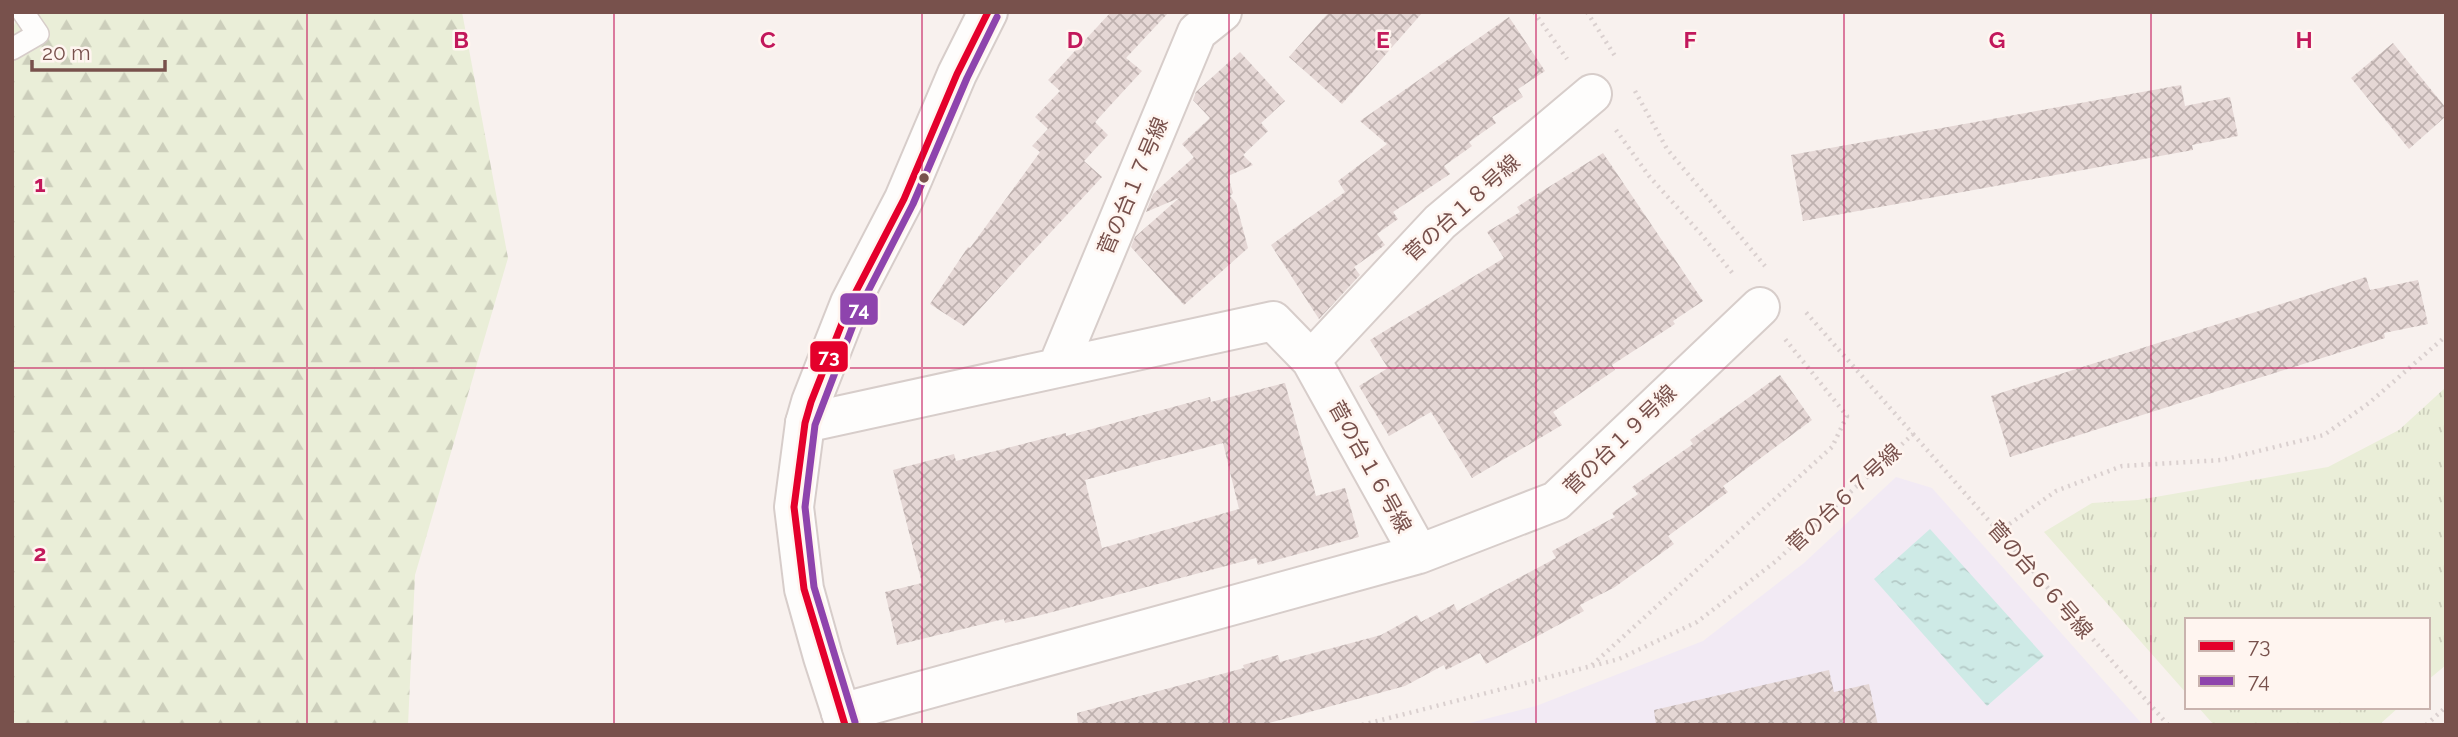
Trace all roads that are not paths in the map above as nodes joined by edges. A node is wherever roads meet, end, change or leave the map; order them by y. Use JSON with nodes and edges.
{"nodes":[{"id":1,"x":23,"y":12,"type":"edge"},
{"id":2,"x":988,"y":12,"type":"edge"},
{"id":3,"x":1222,"y":12,"type":"edge"},
{"id":4,"x":12,"y":49,"type":"edge"},
{"id":5,"x":1592,"y":94,"type":"dead end"},
{"id":6,"x":1760,"y":307,"type":"dead end"},
{"id":7,"x":1311,"y":360,"type":"junction"},
{"id":8,"x":1057,"y":368,"type":"junction"},
{"id":9,"x":805,"y":423,"type":"junction"},
{"id":10,"x":1419,"y":554,"type":"junction"},
{"id":11,"x":843,"y":719,"type":"edge"}],
"edges":[{"from":1,"to":4,"type":"lane"},
{"from":2,"to":9,"type":"street"},
{"from":3,"to":8,"type":"street","name":"菅の台１７号線"},
{"from":5,"to":7,"type":"street","name":"菅の台１８号線"},
{"from":6,"to":10,"type":"street","name":"菅の台１９号線"},
{"from":7,"to":8,"type":"street","name":"菅の台１６号線"},
{"from":7,"to":10,"type":"street","name":"菅の台１６号線"},
{"from":8,"to":9,"type":"street","name":"菅の台１６号線"},
{"from":9,"to":11,"type":"street"},
{"from":10,"to":11,"type":"street","name":"菅の台１６号線"}]}
